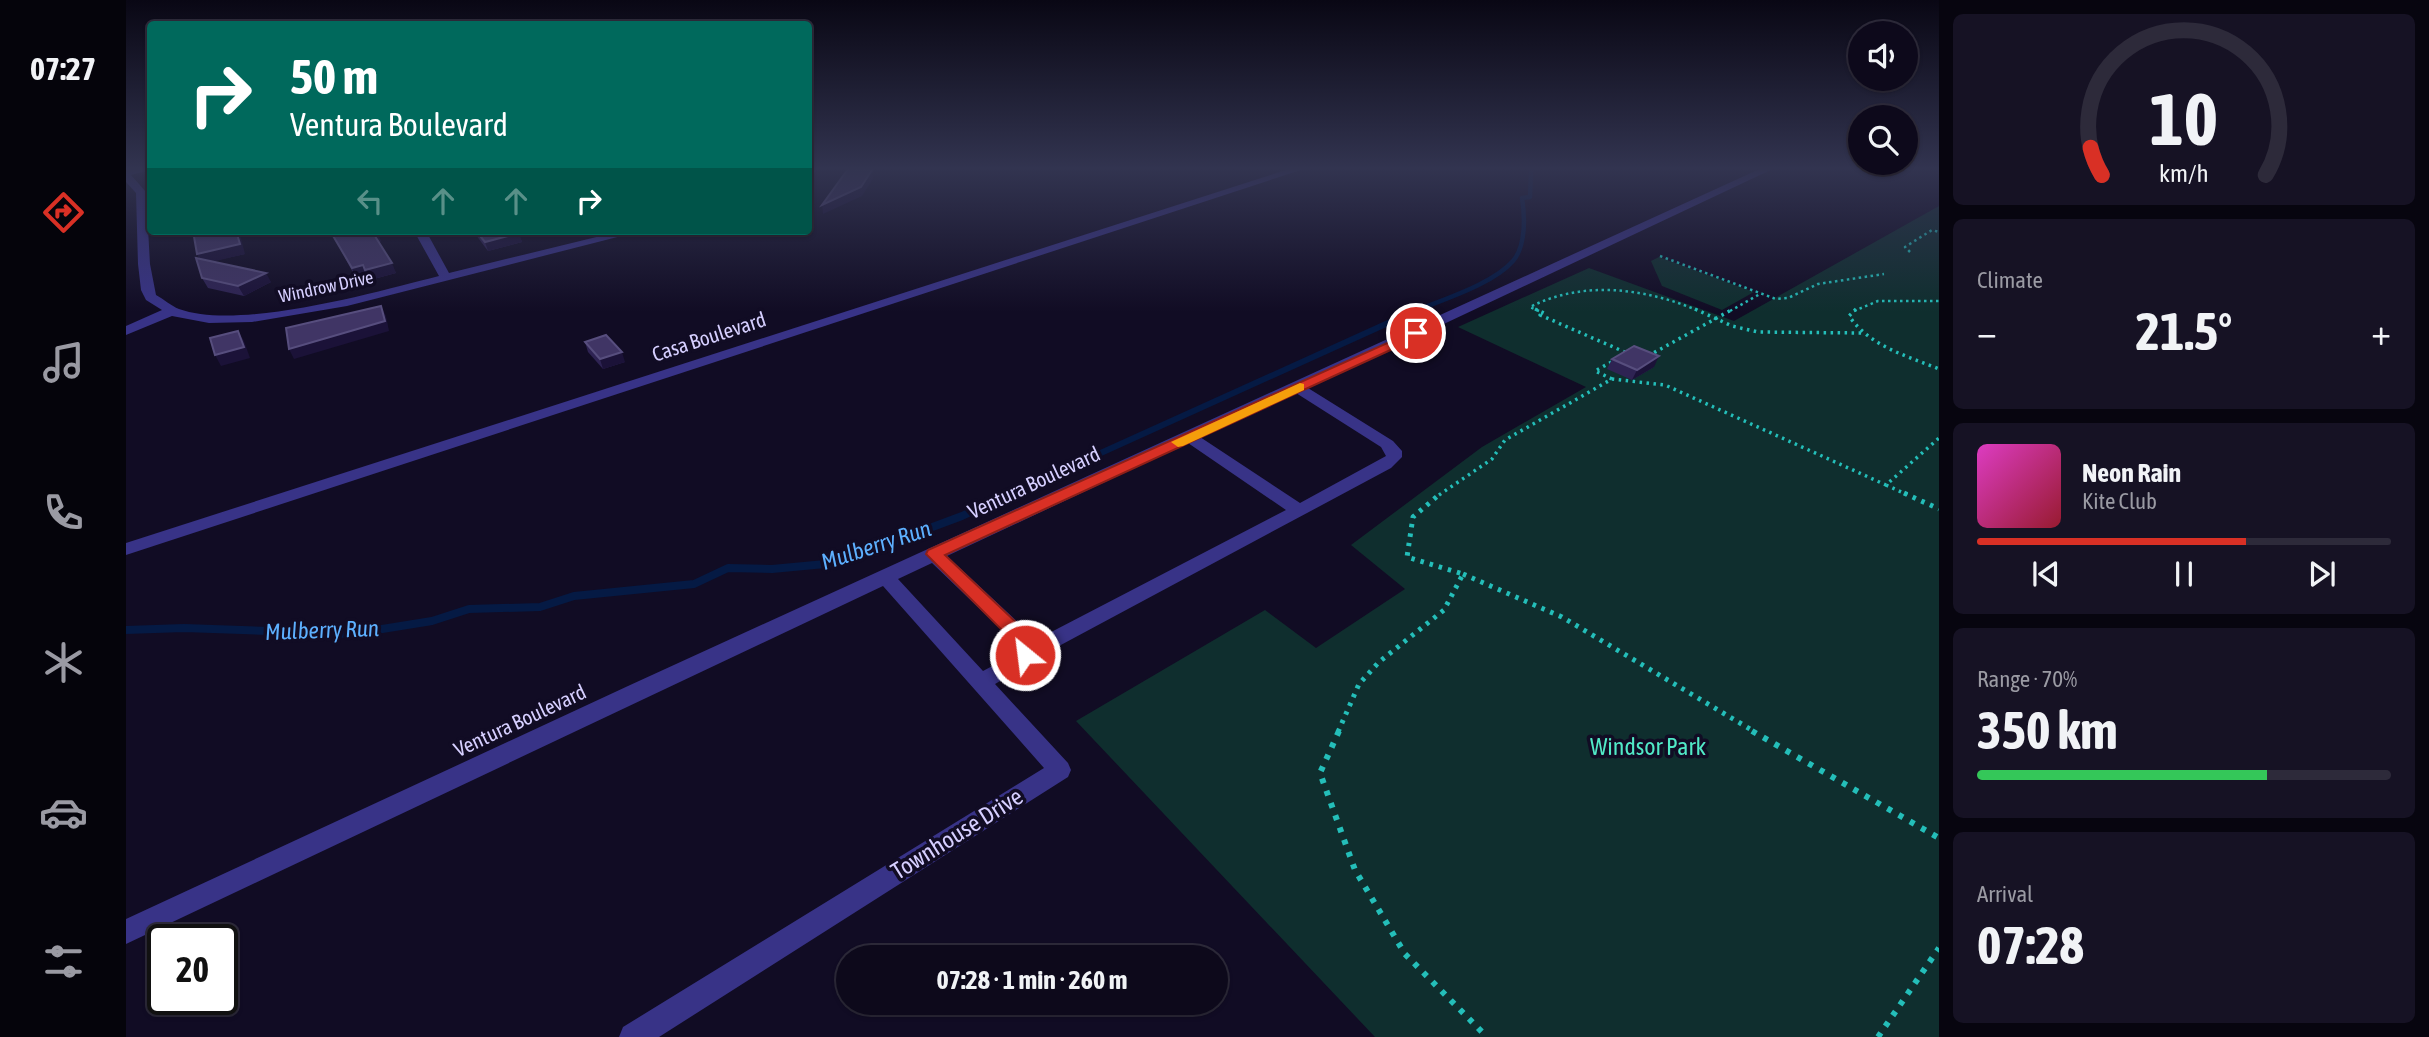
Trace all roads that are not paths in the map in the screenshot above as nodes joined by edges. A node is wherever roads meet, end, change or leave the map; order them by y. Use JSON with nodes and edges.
{"nodes":[{"id":1,"x":142,"y":215,"type":"edge"},
{"id":2,"x":1156,"y":215,"type":"edge"},
{"id":3,"x":1668,"y":215,"type":"edge"},
{"id":4,"x":422,"y":235,"type":"edge"},
{"id":5,"x":619,"y":235,"type":"edge"},
{"id":6,"x":446,"y":278,"type":"junction"},
{"id":7,"x":172,"y":311,"type":"junction"},
{"id":8,"x":126,"y":331,"type":"edge"},
{"id":9,"x":1298,"y":388,"type":"junction"},
{"id":10,"x":1189,"y":437,"type":"junction"},
{"id":11,"x":1299,"y":510,"type":"junction"},
{"id":12,"x":126,"y":549,"type":"edge"},
{"id":13,"x":934,"y":554,"type":"junction"},
{"id":14,"x":885,"y":576,"type":"junction"},
{"id":15,"x":1025,"y":655,"type":"junction"},
{"id":16,"x":979,"y":683,"type":"junction"},
{"id":17,"x":126,"y":932,"type":"edge"},
{"id":18,"x":634,"y":1037,"type":"edge"}],
"edges":[{"from":1,"to":7,"type":"street"},
{"from":2,"to":12,"type":"street","name":"Casa Boulevard"},
{"from":3,"to":9,"type":"street","name":"Ventura Boulevard"},
{"from":4,"to":6,"type":"street"},
{"from":5,"to":6,"type":"street","name":"Windrow Drive"},
{"from":6,"to":7,"type":"street","name":"Windrow Drive"},
{"from":7,"to":8,"type":"street"},
{"from":9,"to":10,"type":"street","name":"Ventura Boulevard"},
{"from":9,"to":11,"type":"street"},
{"from":10,"to":11,"type":"street"},
{"from":10,"to":13,"type":"street","name":"Ventura Boulevard"},
{"from":11,"to":15,"type":"street"},
{"from":13,"to":14,"type":"street","name":"Ventura Boulevard"},
{"from":13,"to":15,"type":"street"},
{"from":14,"to":16,"type":"street","name":"Townhouse Drive"},
{"from":14,"to":17,"type":"street","name":"Ventura Boulevard"},
{"from":15,"to":16,"type":"street"},
{"from":16,"to":18,"type":"street","name":"Townhouse Drive"}]}
